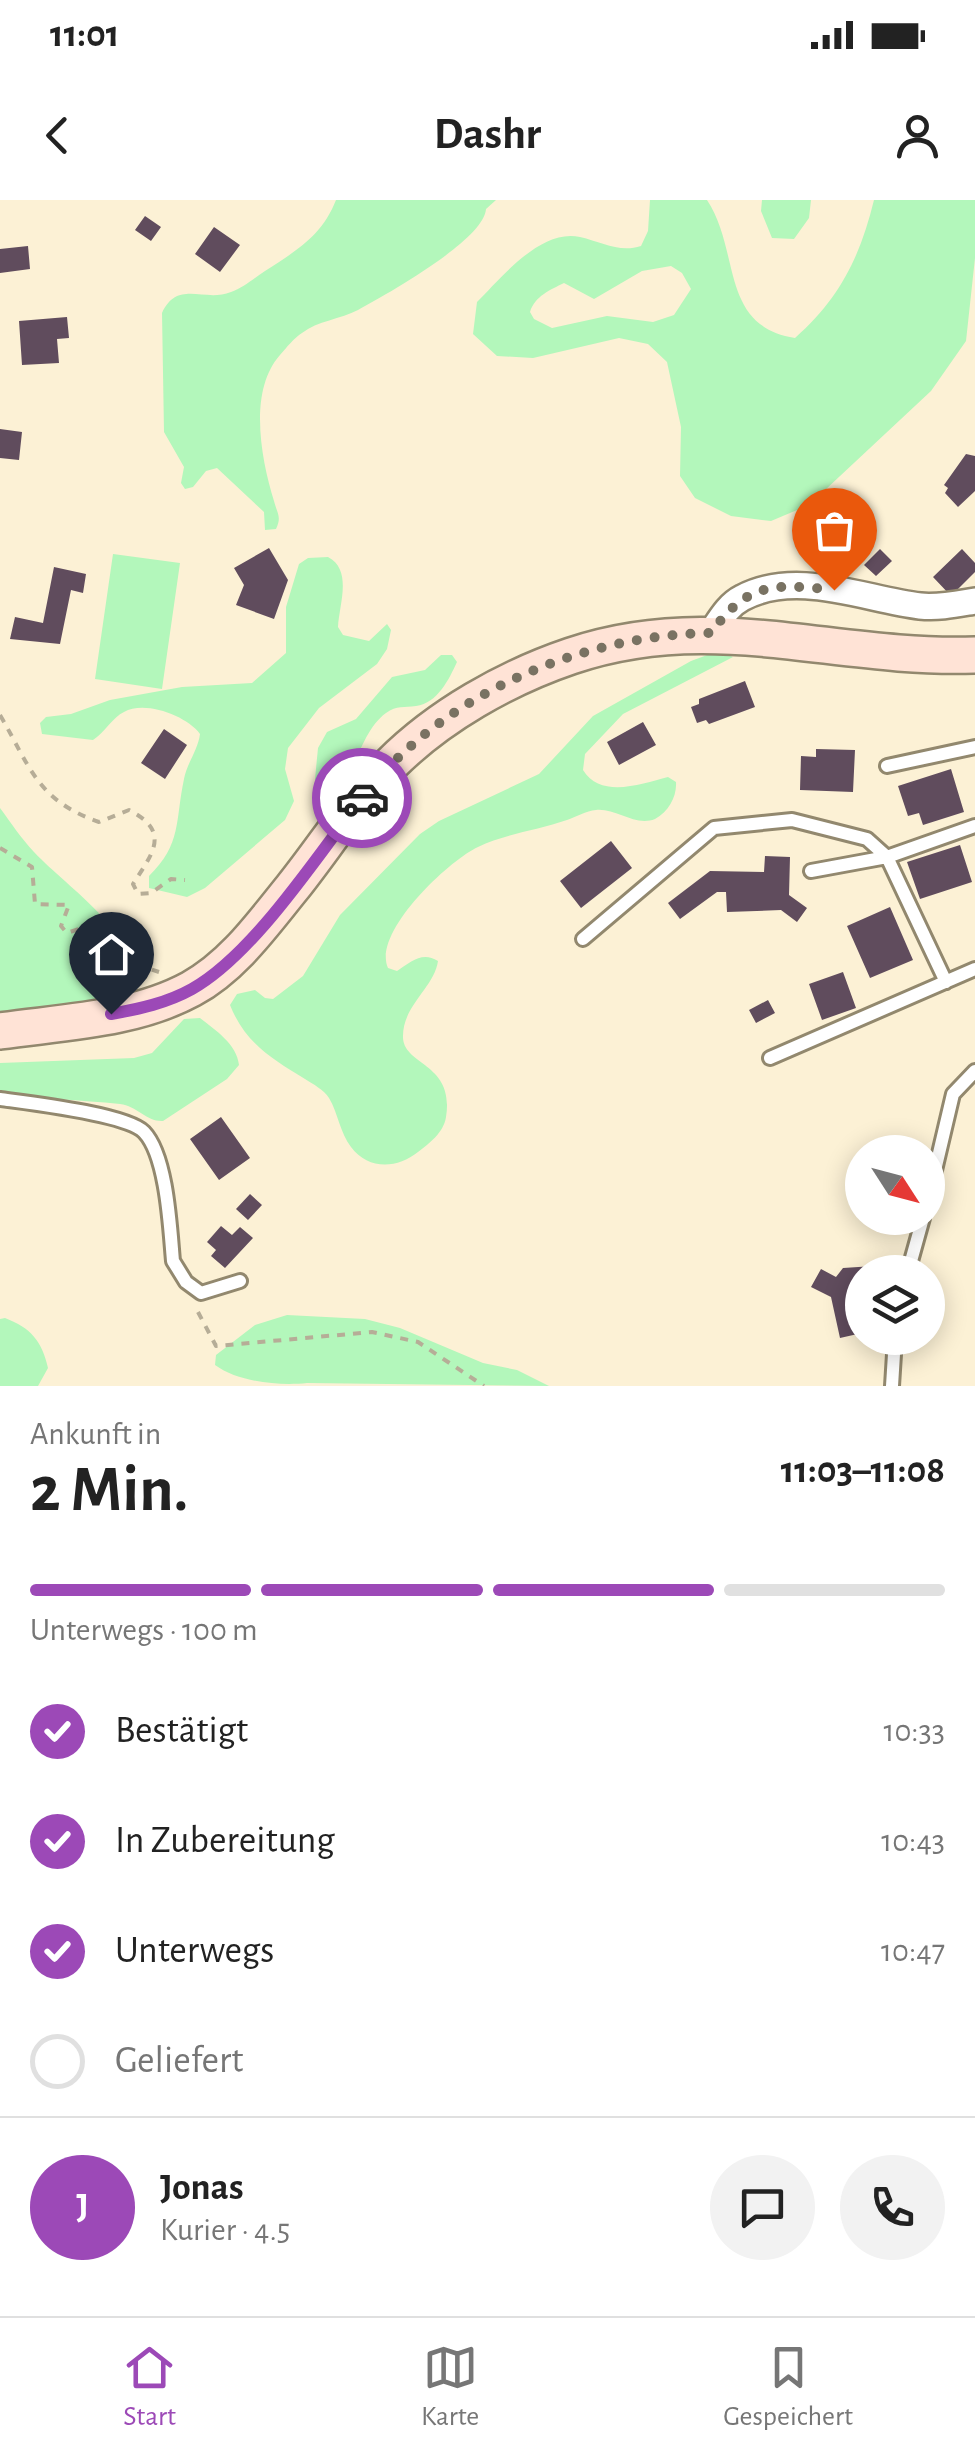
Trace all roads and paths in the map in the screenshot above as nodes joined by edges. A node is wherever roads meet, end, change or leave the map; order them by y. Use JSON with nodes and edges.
{"nodes":[{"id":1,"x":975,"y":600,"type":"edge"},
{"id":2,"x":711,"y":633,"type":"junction"},
{"id":3,"x":975,"y":655,"type":"edge"},
{"id":4,"x":0,"y":715,"type":"edge"},
{"id":5,"x":975,"y":748,"type":"edge"},
{"id":6,"x":887,"y":766,"type":"dead end"},
{"id":7,"x":975,"y":826,"type":"edge"},
{"id":8,"x":0,"y":848,"type":"edge"},
{"id":9,"x":886,"y":857,"type":"junction"},
{"id":10,"x":811,"y":871,"type":"dead end"},
{"id":11,"x":185,"y":880,"type":"dead end"},
{"id":12,"x":582,"y":939,"type":"dead end"},
{"id":13,"x":975,"y":969,"type":"edge"},
{"id":14,"x":946,"y":982,"type":"junction"},
{"id":15,"x":158,"y":1003,"type":"junction"},
{"id":16,"x":0,"y":1031,"type":"edge"},
{"id":17,"x":770,"y":1058,"type":"dead end"},
{"id":18,"x":975,"y":1071,"type":"edge"},
{"id":19,"x":0,"y":1099,"type":"edge"},
{"id":20,"x":943,"y":1135,"type":"edge"},
{"id":21,"x":240,"y":1282,"type":"dead end"},
{"id":22,"x":194,"y":1288,"type":"junction"},
{"id":23,"x":894,"y":1355,"type":"edge"},
{"id":24,"x":484,"y":1386,"type":"edge"},
{"id":25,"x":892,"y":1386,"type":"edge"}],
"edges":[{"from":1,"to":2,"type":"street"},
{"from":2,"to":3,"type":"main road"},
{"from":2,"to":15,"type":"main road"},
{"from":4,"to":11,"type":"path"},
{"from":5,"to":6,"type":"lane"},
{"from":7,"to":9,"type":"lane"},
{"from":8,"to":15,"type":"path"},
{"from":9,"to":10,"type":"lane"},
{"from":9,"to":12,"type":"lane"},
{"from":9,"to":14,"type":"lane"},
{"from":13,"to":14,"type":"lane"},
{"from":14,"to":17,"type":"lane"},
{"from":15,"to":16,"type":"main road"},
{"from":18,"to":20,"type":"lane"},
{"from":19,"to":22,"type":"lane"},
{"from":21,"to":22,"type":"lane"},
{"from":22,"to":24,"type":"path"},
{"from":23,"to":25,"type":"lane"}]}
